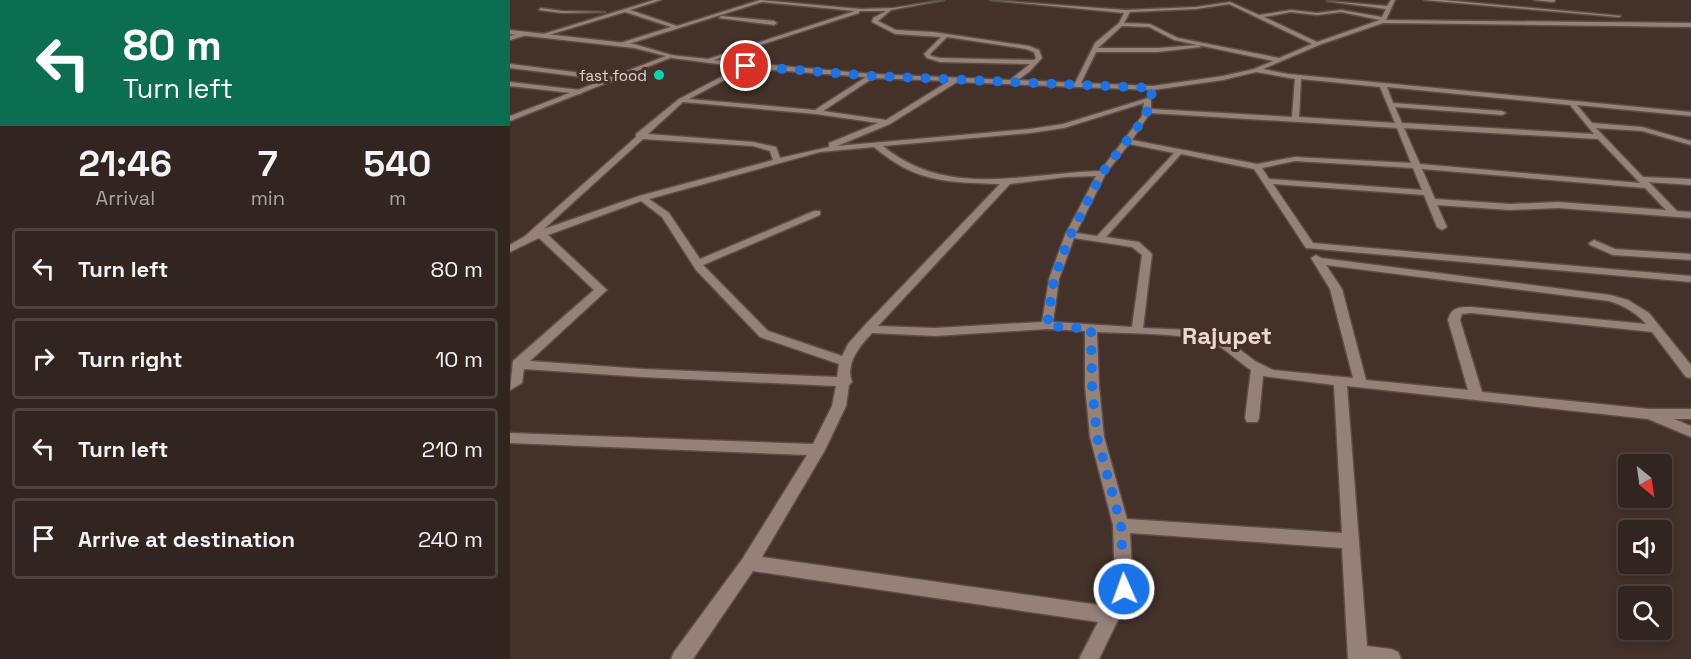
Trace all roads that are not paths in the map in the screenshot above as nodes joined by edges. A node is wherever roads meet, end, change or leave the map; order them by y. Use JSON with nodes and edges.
{"nodes":[{"id":1,"x":659,"y":0,"type":"edge"},
{"id":2,"x":942,"y":0,"type":"edge"},
{"id":3,"x":992,"y":0,"type":"edge"},
{"id":4,"x":1219,"y":0,"type":"edge"},
{"id":5,"x":1393,"y":0,"type":"edge"},
{"id":6,"x":1426,"y":0,"type":"edge"},
{"id":7,"x":1536,"y":0,"type":"edge"},
{"id":8,"x":764,"y":1,"type":"edge"},
{"id":9,"x":876,"y":1,"type":"edge"},
{"id":10,"x":1329,"y":1,"type":"edge"},
{"id":11,"x":1553,"y":1,"type":"edge"},
{"id":12,"x":1230,"y":3,"type":"junction"},
{"id":13,"x":1130,"y":5,"type":"dead end"},
{"id":14,"x":541,"y":9,"type":"dead end"},
{"id":15,"x":893,"y":9,"type":"junction"},
{"id":16,"x":1389,"y":9,"type":"junction"},
{"id":17,"x":622,"y":10,"type":"junction"},
{"id":18,"x":860,"y":10,"type":"junction"},
{"id":19,"x":1134,"y":11,"type":"junction"},
{"id":20,"x":1127,"y":12,"type":"junction"},
{"id":21,"x":717,"y":16,"type":"junction"},
{"id":22,"x":1260,"y":16,"type":"junction"},
{"id":23,"x":1619,"y":16,"type":"dead end"},
{"id":24,"x":1383,"y":20,"type":"junction"},
{"id":25,"x":774,"y":23,"type":"dead end"},
{"id":26,"x":1121,"y":24,"type":"junction"},
{"id":27,"x":1691,"y":25,"type":"edge"},
{"id":28,"x":677,"y":28,"type":"junction"},
{"id":29,"x":510,"y":32,"type":"edge"},
{"id":30,"x":525,"y":34,"type":"junction"},
{"id":31,"x":540,"y":36,"type":"junction"},
{"id":32,"x":945,"y":36,"type":"junction"},
{"id":33,"x":510,"y":38,"type":"edge"},
{"id":34,"x":622,"y":44,"type":"junction"},
{"id":35,"x":1317,"y":44,"type":"junction"},
{"id":36,"x":1208,"y":46,"type":"junction"},
{"id":37,"x":1094,"y":50,"type":"junction"},
{"id":38,"x":672,"y":56,"type":"junction"},
{"id":39,"x":1279,"y":60,"type":"junction"},
{"id":40,"x":706,"y":61,"type":"junction"},
{"id":41,"x":1035,"y":62,"type":"junction"},
{"id":42,"x":510,"y":66,"type":"edge"},
{"id":43,"x":746,"y":66,"type":"junction"},
{"id":44,"x":1256,"y":70,"type":"junction"},
{"id":45,"x":872,"y":76,"type":"junction"},
{"id":46,"x":1298,"y":77,"type":"junction"},
{"id":47,"x":614,"y":79,"type":"junction"},
{"id":48,"x":955,"y":80,"type":"junction"},
{"id":49,"x":1010,"y":83,"type":"junction"},
{"id":50,"x":510,"y":84,"type":"edge"},
{"id":51,"x":1382,"y":84,"type":"junction"},
{"id":52,"x":1077,"y":85,"type":"junction"},
{"id":53,"x":1153,"y":88,"type":"junction"},
{"id":54,"x":580,"y":92,"type":"junction"},
{"id":55,"x":681,"y":100,"type":"junction"},
{"id":56,"x":1571,"y":102,"type":"junction"},
{"id":57,"x":1391,"y":105,"type":"junction"},
{"id":58,"x":1148,"y":106,"type":"junction"},
{"id":59,"x":816,"y":112,"type":"junction"},
{"id":60,"x":1502,"y":113,"type":"dead end"},
{"id":61,"x":1691,"y":114,"type":"edge"},
{"id":62,"x":510,"y":119,"type":"edge"},
{"id":63,"x":1295,"y":120,"type":"junction"},
{"id":64,"x":887,"y":122,"type":"junction"},
{"id":65,"x":1590,"y":125,"type":"junction"},
{"id":66,"x":1400,"y":126,"type":"junction"},
{"id":67,"x":639,"y":136,"type":"junction"},
{"id":68,"x":1600,"y":137,"type":"junction"},
{"id":69,"x":1127,"y":141,"type":"junction"},
{"id":70,"x":1691,"y":143,"type":"edge"},
{"id":71,"x":876,"y":144,"type":"junction"},
{"id":72,"x":820,"y":150,"type":"junction"},
{"id":73,"x":1180,"y":152,"type":"junction"},
{"id":74,"x":777,"y":161,"type":"junction"},
{"id":75,"x":1418,"y":166,"type":"junction"},
{"id":76,"x":1257,"y":167,"type":"junction"},
{"id":77,"x":1102,"y":173,"type":"junction"},
{"id":78,"x":1266,"y":181,"type":"junction"},
{"id":79,"x":1007,"y":182,"type":"junction"},
{"id":80,"x":1644,"y":182,"type":"junction"},
{"id":81,"x":1691,"y":182,"type":"edge"},
{"id":82,"x":642,"y":198,"type":"junction"},
{"id":83,"x":1431,"y":198,"type":"junction"},
{"id":84,"x":817,"y":213,"type":"dead end"},
{"id":85,"x":1674,"y":213,"type":"junction"},
{"id":86,"x":1691,"y":215,"type":"edge"},
{"id":87,"x":1442,"y":227,"type":"dead end"},
{"id":88,"x":535,"y":236,"type":"junction"},
{"id":89,"x":1070,"y":236,"type":"junction"},
{"id":90,"x":1099,"y":239,"type":"junction"},
{"id":91,"x":1594,"y":243,"type":"dead end"},
{"id":92,"x":1310,"y":246,"type":"junction"},
{"id":93,"x":511,"y":247,"type":"edge"},
{"id":94,"x":1691,"y":257,"type":"edge"},
{"id":95,"x":1318,"y":261,"type":"junction"},
{"id":96,"x":697,"y":264,"type":"junction"},
{"id":97,"x":1691,"y":279,"type":"edge"},
{"id":98,"x":1047,"y":326,"type":"junction"},
{"id":99,"x":868,"y":329,"type":"junction"},
{"id":100,"x":1091,"y":329,"type":"junction"},
{"id":101,"x":1656,"y":329,"type":"junction"},
{"id":102,"x":1137,"y":331,"type":"junction"},
{"id":103,"x":846,"y":362,"type":"junction"},
{"id":104,"x":518,"y":363,"type":"junction"},
{"id":105,"x":1257,"y":370,"type":"junction"},
{"id":106,"x":1691,"y":374,"type":"edge"},
{"id":107,"x":845,"y":382,"type":"junction"},
{"id":108,"x":1340,"y":383,"type":"junction"},
{"id":109,"x":510,"y":385,"type":"edge"},
{"id":110,"x":1360,"y":385,"type":"junction"},
{"id":111,"x":1477,"y":397,"type":"junction"},
{"id":112,"x":1649,"y":414,"type":"junction"},
{"id":113,"x":1691,"y":414,"type":"edge"},
{"id":114,"x":1252,"y":418,"type":"dead end"},
{"id":115,"x":1691,"y":432,"type":"edge"},
{"id":116,"x":510,"y":438,"type":"edge"},
{"id":117,"x":818,"y":450,"type":"junction"},
{"id":118,"x":1121,"y":525,"type":"junction"},
{"id":119,"x":1350,"y":541,"type":"junction"},
{"id":120,"x":749,"y":563,"type":"junction"},
{"id":121,"x":1111,"y":615,"type":"junction"},
{"id":122,"x":1358,"y":657,"type":"edge"},
{"id":123,"x":681,"y":659,"type":"edge"},
{"id":124,"x":1089,"y":659,"type":"edge"},
{"id":125,"x":1391,"y":659,"type":"edge"}],
"edges":[{"from":1,"to":17,"type":"street"},
{"from":2,"to":15,"type":"street"},
{"from":3,"to":20,"type":"street"},
{"from":4,"to":12,"type":"street"},
{"from":5,"to":16,"type":"street"},
{"from":6,"to":23,"type":"street"},
{"from":7,"to":11,"type":"street"},
{"from":8,"to":18,"type":"street"},
{"from":8,"to":21,"type":"street"},
{"from":9,"to":18,"type":"street"},
{"from":10,"to":16,"type":"street"},
{"from":12,"to":19,"type":"street"},
{"from":12,"to":22,"type":"street"},
{"from":13,"to":19,"type":"street"},
{"from":14,"to":17,"type":"street"},
{"from":15,"to":18,"type":"street"},
{"from":15,"to":32,"type":"street"},
{"from":16,"to":24,"type":"street"},
{"from":17,"to":28,"type":"street"},
{"from":17,"to":31,"type":"street"},
{"from":18,"to":40,"type":"street"},
{"from":19,"to":20,"type":"street"},
{"from":20,"to":26,"type":"street"},
{"from":21,"to":25,"type":"street"},
{"from":21,"to":28,"type":"street"},
{"from":22,"to":24,"type":"street"},
{"from":22,"to":35,"type":"street"},
{"from":24,"to":27,"type":"street"},
{"from":24,"to":35,"type":"street"},
{"from":26,"to":36,"type":"street"},
{"from":26,"to":37,"type":"street"},
{"from":28,"to":34,"type":"street"},
{"from":29,"to":30,"type":"street"},
{"from":30,"to":31,"type":"street"},
{"from":30,"to":33,"type":"street"},
{"from":31,"to":34,"type":"street"},
{"from":32,"to":41,"type":"street"},
{"from":32,"to":41,"type":"street"},
{"from":34,"to":38,"type":"street"},
{"from":35,"to":39,"type":"street"},
{"from":36,"to":37,"type":"street"},
{"from":36,"to":39,"type":"street"},
{"from":37,"to":52,"type":"street"},
{"from":38,"to":40,"type":"street"},
{"from":38,"to":47,"type":"street"},
{"from":39,"to":44,"type":"street"},
{"from":40,"to":43,"type":"street"},
{"from":41,"to":49,"type":"street"},
{"from":42,"to":47,"type":"street"},
{"from":43,"to":45,"type":"street"},
{"from":43,"to":55,"type":"street"},
{"from":44,"to":46,"type":"street"},
{"from":44,"to":53,"type":"street"},
{"from":45,"to":48,"type":"street"},
{"from":45,"to":59,"type":"street"},
{"from":46,"to":51,"type":"street"},
{"from":46,"to":63,"type":"street"},
{"from":47,"to":54,"type":"street"},
{"from":48,"to":49,"type":"street"},
{"from":48,"to":64,"type":"street"},
{"from":49,"to":52,"type":"street"},
{"from":50,"to":54,"type":"street"},
{"from":51,"to":56,"type":"street"},
{"from":51,"to":57,"type":"street"},
{"from":52,"to":53,"type":"street"},
{"from":53,"to":58,"type":"street"},
{"from":54,"to":62,"type":"street"},
{"from":55,"to":59,"type":"street"},
{"from":55,"to":67,"type":"street"},
{"from":56,"to":61,"type":"street"},
{"from":56,"to":65,"type":"street"},
{"from":57,"to":60,"type":"street"},
{"from":57,"to":66,"type":"street"},
{"from":58,"to":63,"type":"street"},
{"from":58,"to":69,"type":"street"},
{"from":58,"to":71,"type":"street"},
{"from":59,"to":64,"type":"street"},
{"from":63,"to":66,"type":"street"},
{"from":64,"to":72,"type":"street"},
{"from":65,"to":68,"type":"street"},
{"from":65,"to":70,"type":"street"},
{"from":66,"to":68,"type":"street"},
{"from":66,"to":75,"type":"street"},
{"from":67,"to":74,"type":"street"},
{"from":67,"to":88,"type":"street"},
{"from":68,"to":80,"type":"street"},
{"from":69,"to":73,"type":"street"},
{"from":69,"to":77,"type":"street"},
{"from":71,"to":72,"type":"street"},
{"from":71,"to":79,"type":"street"},
{"from":72,"to":74,"type":"street"},
{"from":73,"to":76,"type":"street"},
{"from":73,"to":90,"type":"street"},
{"from":74,"to":82,"type":"street"},
{"from":75,"to":76,"type":"street"},
{"from":75,"to":80,"type":"street"},
{"from":75,"to":83,"type":"street"},
{"from":76,"to":78,"type":"street"},
{"from":77,"to":79,"type":"street"},
{"from":77,"to":89,"type":"street"},
{"from":78,"to":83,"type":"street"},
{"from":78,"to":92,"type":"street"},
{"from":79,"to":99,"type":"street"},
{"from":80,"to":81,"type":"street"},
{"from":80,"to":85,"type":"street"},
{"from":82,"to":88,"type":"street"},
{"from":82,"to":96,"type":"street"},
{"from":83,"to":85,"type":"street"},
{"from":83,"to":87,"type":"street"},
{"from":84,"to":96,"type":"street"},
{"from":85,"to":86,"type":"street"},
{"from":88,"to":93,"type":"street"},
{"from":88,"to":104,"type":"street"},
{"from":89,"to":90,"type":"street"},
{"from":89,"to":98,"type":"street"},
{"from":90,"to":102,"type":"street"},
{"from":91,"to":94,"type":"street"},
{"from":92,"to":95,"type":"street"},
{"from":92,"to":97,"type":"street"},
{"from":95,"to":101,"type":"street"},
{"from":95,"to":110,"type":"street"},
{"from":96,"to":103,"type":"street"},
{"from":98,"to":99,"type":"street"},
{"from":98,"to":100,"type":"street"},
{"from":99,"to":103,"type":"street"},
{"from":100,"to":102,"type":"street"},
{"from":100,"to":118,"type":"street"},
{"from":101,"to":106,"type":"street"},
{"from":101,"to":111,"type":"street"},
{"from":102,"to":105,"type":"street"},
{"from":103,"to":107,"type":"street"},
{"from":104,"to":107,"type":"street"},
{"from":104,"to":109,"type":"street"},
{"from":105,"to":108,"type":"street"},
{"from":105,"to":114,"type":"street"},
{"from":107,"to":117,"type":"street"},
{"from":108,"to":110,"type":"street"},
{"from":108,"to":119,"type":"street"},
{"from":110,"to":111,"type":"street"},
{"from":111,"to":112,"type":"street"},
{"from":112,"to":113,"type":"street"},
{"from":112,"to":115,"type":"street"},
{"from":116,"to":117,"type":"street"},
{"from":117,"to":120,"type":"street"},
{"from":118,"to":119,"type":"street"},
{"from":118,"to":121,"type":"street"},
{"from":119,"to":122,"type":"street"},
{"from":120,"to":121,"type":"street"},
{"from":120,"to":123,"type":"street"},
{"from":121,"to":124,"type":"street"},
{"from":122,"to":125,"type":"street"}]}
